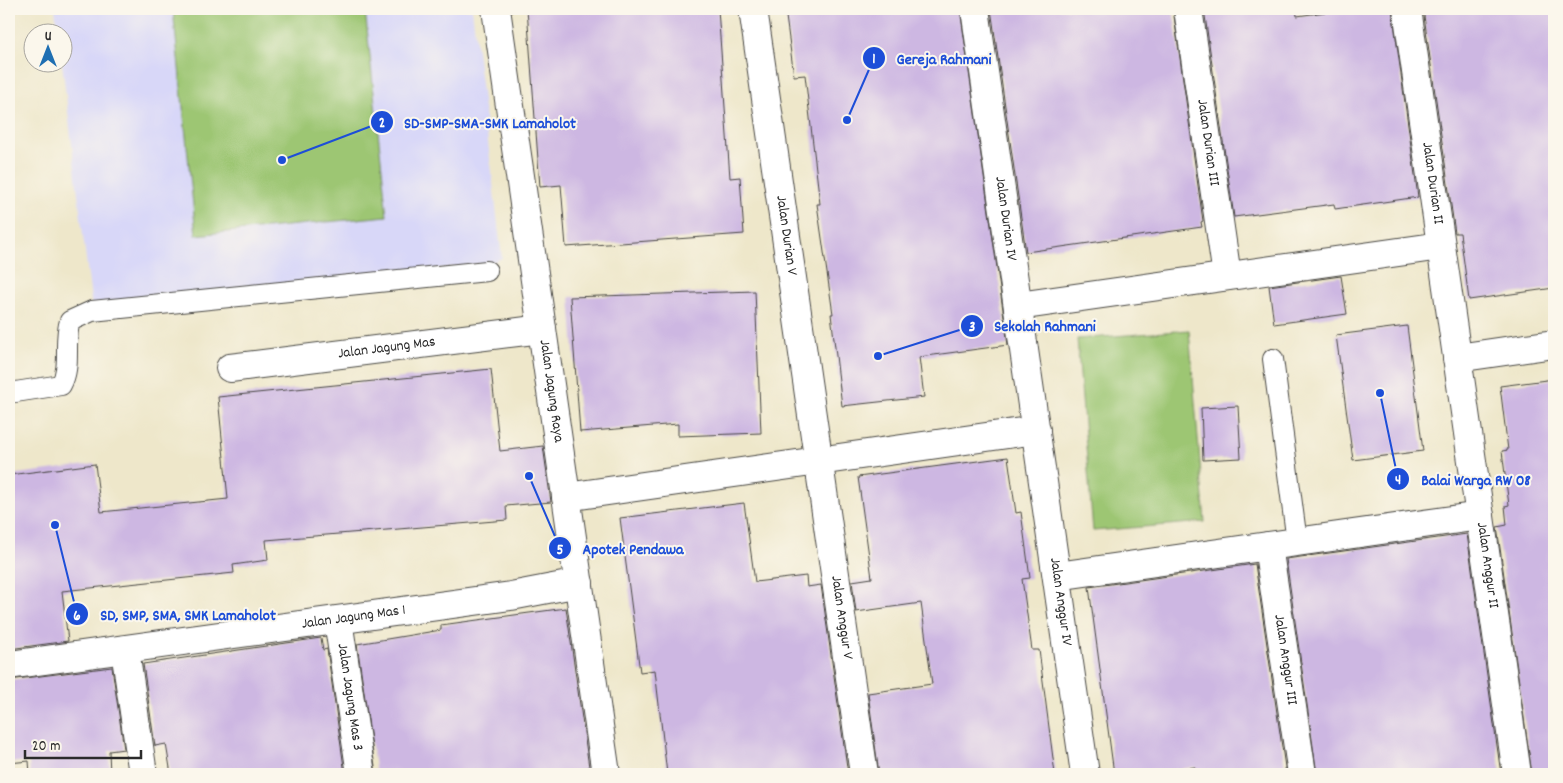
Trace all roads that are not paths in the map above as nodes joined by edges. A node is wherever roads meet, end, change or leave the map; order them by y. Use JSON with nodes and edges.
{"nodes":[{"id":1,"x":496,"y":9,"type":"edge"},
{"id":2,"x":753,"y":9,"type":"edge"},
{"id":3,"x":975,"y":9,"type":"edge"},
{"id":4,"x":1188,"y":9,"type":"edge"},
{"id":5,"x":1407,"y":9,"type":"edge"},
{"id":6,"x":1441,"y":246,"type":"junction"},
{"id":7,"x":487,"y":271,"type":"dead end"},
{"id":8,"x":1227,"y":276,"type":"junction"},
{"id":9,"x":1018,"y":306,"type":"junction"},
{"id":10,"x":542,"y":329,"type":"junction"},
{"id":11,"x":1554,"y":344,"type":"edge"},
{"id":12,"x":1457,"y":358,"type":"junction"},
{"id":13,"x":1273,"y":359,"type":"dead end"},
{"id":14,"x":230,"y":368,"type":"dead end"},
{"id":15,"x":9,"y":393,"type":"edge"},
{"id":16,"x":1036,"y":430,"type":"junction"},
{"id":17,"x":818,"y":462,"type":"junction"},
{"id":18,"x":566,"y":497,"type":"junction"},
{"id":19,"x":1480,"y":516,"type":"junction"},
{"id":20,"x":1297,"y":542,"type":"junction"},
{"id":21,"x":1268,"y":546,"type":"junction"},
{"id":22,"x":1057,"y":576,"type":"junction"},
{"id":23,"x":579,"y":583,"type":"junction"},
{"id":24,"x":338,"y":620,"type":"junction"},
{"id":25,"x":125,"y":650,"type":"junction"},
{"id":26,"x":9,"y":665,"type":"edge"},
{"id":27,"x":143,"y":774,"type":"edge"},
{"id":28,"x":361,"y":774,"type":"edge"},
{"id":29,"x":606,"y":774,"type":"edge"},
{"id":30,"x":864,"y":774,"type":"edge"},
{"id":31,"x":1086,"y":774,"type":"edge"},
{"id":32,"x":1302,"y":774,"type":"edge"},
{"id":33,"x":1517,"y":774,"type":"edge"}],
"edges":[{"from":1,"to":10,"type":"street","name":"Jalan Jagung Raya"},
{"from":2,"to":17,"type":"street","name":"Jalan Durian V"},
{"from":3,"to":9,"type":"street","name":"Jalan Durian IV"},
{"from":4,"to":8,"type":"street","name":"Jalan Durian III"},
{"from":5,"to":6,"type":"street","name":"Jalan Durian II"},
{"from":6,"to":8,"type":"street"},
{"from":6,"to":12,"type":"street","name":"Jalan Durian II"},
{"from":7,"to":15,"type":"lane"},
{"from":8,"to":9,"type":"street"},
{"from":9,"to":16,"type":"street","name":"Jalan Durian IV"},
{"from":10,"to":14,"type":"street","name":"Jalan Jagung Mas"},
{"from":10,"to":18,"type":"street","name":"Jalan Jagung Raya"},
{"from":11,"to":12,"type":"street"},
{"from":12,"to":19,"type":"street","name":"Jalan Anggur II"},
{"from":13,"to":20,"type":"lane"},
{"from":16,"to":17,"type":"street"},
{"from":16,"to":22,"type":"street","name":"Jalan Anggur IV"},
{"from":17,"to":18,"type":"street"},
{"from":17,"to":30,"type":"street","name":"Jalan Anggur V"},
{"from":18,"to":23,"type":"street","name":"Jalan Jagung Raya"},
{"from":19,"to":20,"type":"street"},
{"from":19,"to":33,"type":"street","name":"Jalan Anggur II"},
{"from":20,"to":21,"type":"street"},
{"from":21,"to":22,"type":"street"},
{"from":21,"to":32,"type":"street","name":"Jalan Anggur III"},
{"from":22,"to":31,"type":"street","name":"Jalan Anggur IV"},
{"from":23,"to":24,"type":"street","name":"Jalan Jagung Mas 1"},
{"from":23,"to":29,"type":"street","name":"Jalan Jagung Raya"},
{"from":24,"to":25,"type":"street","name":"Jalan Jagung Mas 1"},
{"from":24,"to":28,"type":"street","name":"Jalan Jagung Mas 3"},
{"from":25,"to":26,"type":"street","name":"Jalan Jagung Mas 1"},
{"from":25,"to":27,"type":"street"}]}
